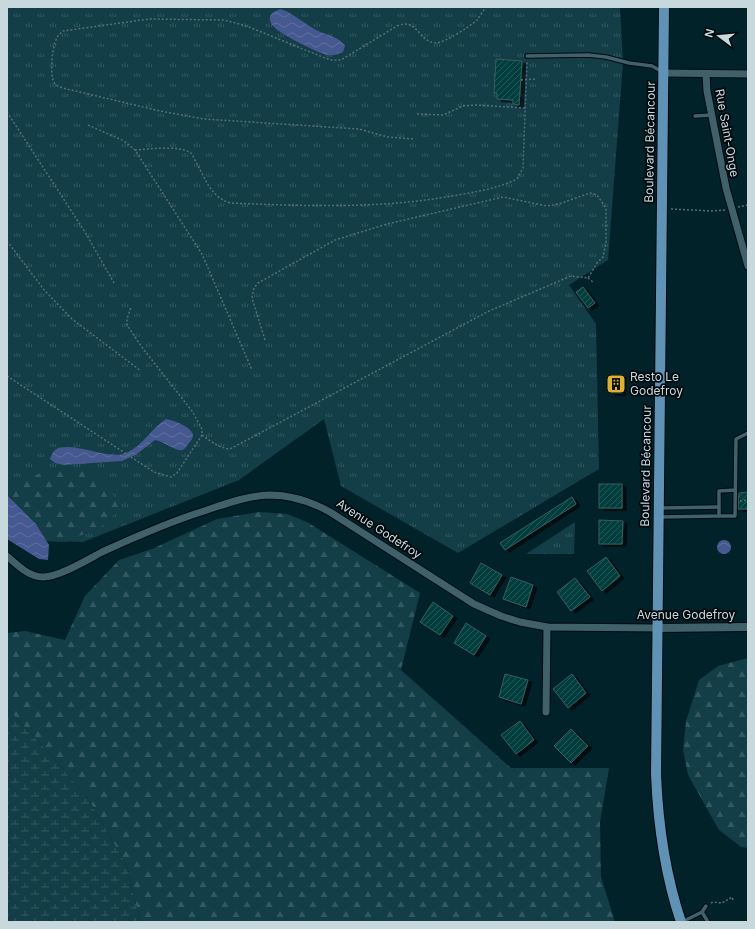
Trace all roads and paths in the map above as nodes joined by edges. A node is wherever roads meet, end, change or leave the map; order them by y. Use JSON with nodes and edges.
{"nodes":[{"id":1,"x":486,"y":7,"type":"edge"},
{"id":2,"x":664,"y":7,"type":"edge"},
{"id":3,"x":527,"y":56,"type":"joint"},
{"id":4,"x":664,"y":73,"type":"junction"},
{"id":5,"x":706,"y":74,"type":"junction"},
{"id":6,"x":748,"y":74,"type":"edge"},
{"id":7,"x":536,"y":79,"type":"dead end"},
{"id":8,"x":521,"y":80,"type":"dead end"},
{"id":9,"x":526,"y":80,"type":"junction"},
{"id":10,"x":526,"y":108,"type":"junction"},
{"id":11,"x":7,"y":112,"type":"edge"},
{"id":12,"x":417,"y":114,"type":"dead end"},
{"id":13,"x":712,"y":115,"type":"junction"},
{"id":14,"x":695,"y":116,"type":"dead end"},
{"id":15,"x":88,"y":125,"type":"dead end"},
{"id":16,"x":413,"y":139,"type":"dead end"},
{"id":17,"x":135,"y":150,"type":"junction"},
{"id":18,"x":748,"y":206,"type":"edge"},
{"id":19,"x":735,"y":208,"type":"dead end"},
{"id":20,"x":670,"y":209,"type":"dead end"},
{"id":21,"x":726,"y":210,"type":"dead end"},
{"id":22,"x":7,"y":241,"type":"edge"},
{"id":23,"x":748,"y":266,"type":"edge"},
{"id":24,"x":588,"y":278,"type":"junction"},
{"id":25,"x":593,"y":282,"type":"dead end"},
{"id":26,"x":114,"y":283,"type":"dead end"},
{"id":27,"x":131,"y":307,"type":"dead end"},
{"id":28,"x":265,"y":340,"type":"dead end"},
{"id":29,"x":252,"y":370,"type":"dead end"},
{"id":30,"x":141,"y":371,"type":"dead end"},
{"id":31,"x":7,"y":376,"type":"edge"},
{"id":32,"x":748,"y":433,"type":"edge"},
{"id":33,"x":202,"y":435,"type":"junction"},
{"id":34,"x":735,"y":490,"type":"junction"},
{"id":35,"x":719,"y":507,"type":"junction"},
{"id":36,"x":659,"y":512,"type":"junction"},
{"id":37,"x":719,"y":516,"type":"junction"},
{"id":38,"x":7,"y":556,"type":"edge"},
{"id":39,"x":547,"y":627,"type":"junction"},
{"id":40,"x":748,"y":627,"type":"edge"},
{"id":41,"x":658,"y":628,"type":"junction"},
{"id":42,"x":546,"y":712,"type":"dead end"},
{"id":43,"x":733,"y":900,"type":"dead end"},
{"id":44,"x":706,"y":906,"type":"joint"},
{"id":45,"x":702,"y":912,"type":"junction"},
{"id":46,"x":681,"y":922,"type":"edge"},
{"id":47,"x":708,"y":922,"type":"edge"}],
"edges":[{"from":1,"to":16,"type":"path"},
{"from":2,"to":4,"type":"main road","name":"Boulevard Bécancour"},
{"from":3,"to":4,"type":"lane"},
{"from":3,"to":9,"type":"path"},
{"from":4,"to":5,"type":"street"},
{"from":4,"to":36,"type":"main road","name":"Boulevard Bécancour"},
{"from":5,"to":6,"type":"street"},
{"from":5,"to":13,"type":"street","name":"Rue Saint-Onge"},
{"from":7,"to":9,"type":"path"},
{"from":8,"to":9,"type":"path"},
{"from":9,"to":10,"type":"path"},
{"from":10,"to":12,"type":"path"},
{"from":10,"to":17,"type":"path"},
{"from":11,"to":26,"type":"path"},
{"from":13,"to":14,"type":"lane"},
{"from":13,"to":23,"type":"street","name":"Rue Saint-Onge"},
{"from":15,"to":17,"type":"path"},
{"from":17,"to":29,"type":"path"},
{"from":18,"to":19,"type":"path"},
{"from":20,"to":21,"type":"path"},
{"from":22,"to":30,"type":"path"},
{"from":24,"to":25,"type":"path"},
{"from":24,"to":28,"type":"path"},
{"from":24,"to":33,"type":"path"},
{"from":27,"to":33,"type":"path"},
{"from":31,"to":33,"type":"path"},
{"from":32,"to":34,"type":"lane"},
{"from":34,"to":35,"type":"lane"},
{"from":34,"to":37,"type":"lane"},
{"from":35,"to":36,"type":"lane"},
{"from":35,"to":37,"type":"lane"},
{"from":36,"to":37,"type":"lane"},
{"from":36,"to":41,"type":"main road","name":"Boulevard Bécancour"},
{"from":38,"to":39,"type":"street","name":"Avenue Godefroy"},
{"from":39,"to":41,"type":"street","name":"Avenue Godefroy"},
{"from":39,"to":42,"type":"street"},
{"from":40,"to":41,"type":"street","name":"Avenue Godefroy"},
{"from":41,"to":46,"type":"main road","name":"Boulevard Bécancour"},
{"from":43,"to":44,"type":"path"},
{"from":44,"to":45,"type":"lane"},
{"from":45,"to":46,"type":"lane"},
{"from":45,"to":47,"type":"lane"}]}
